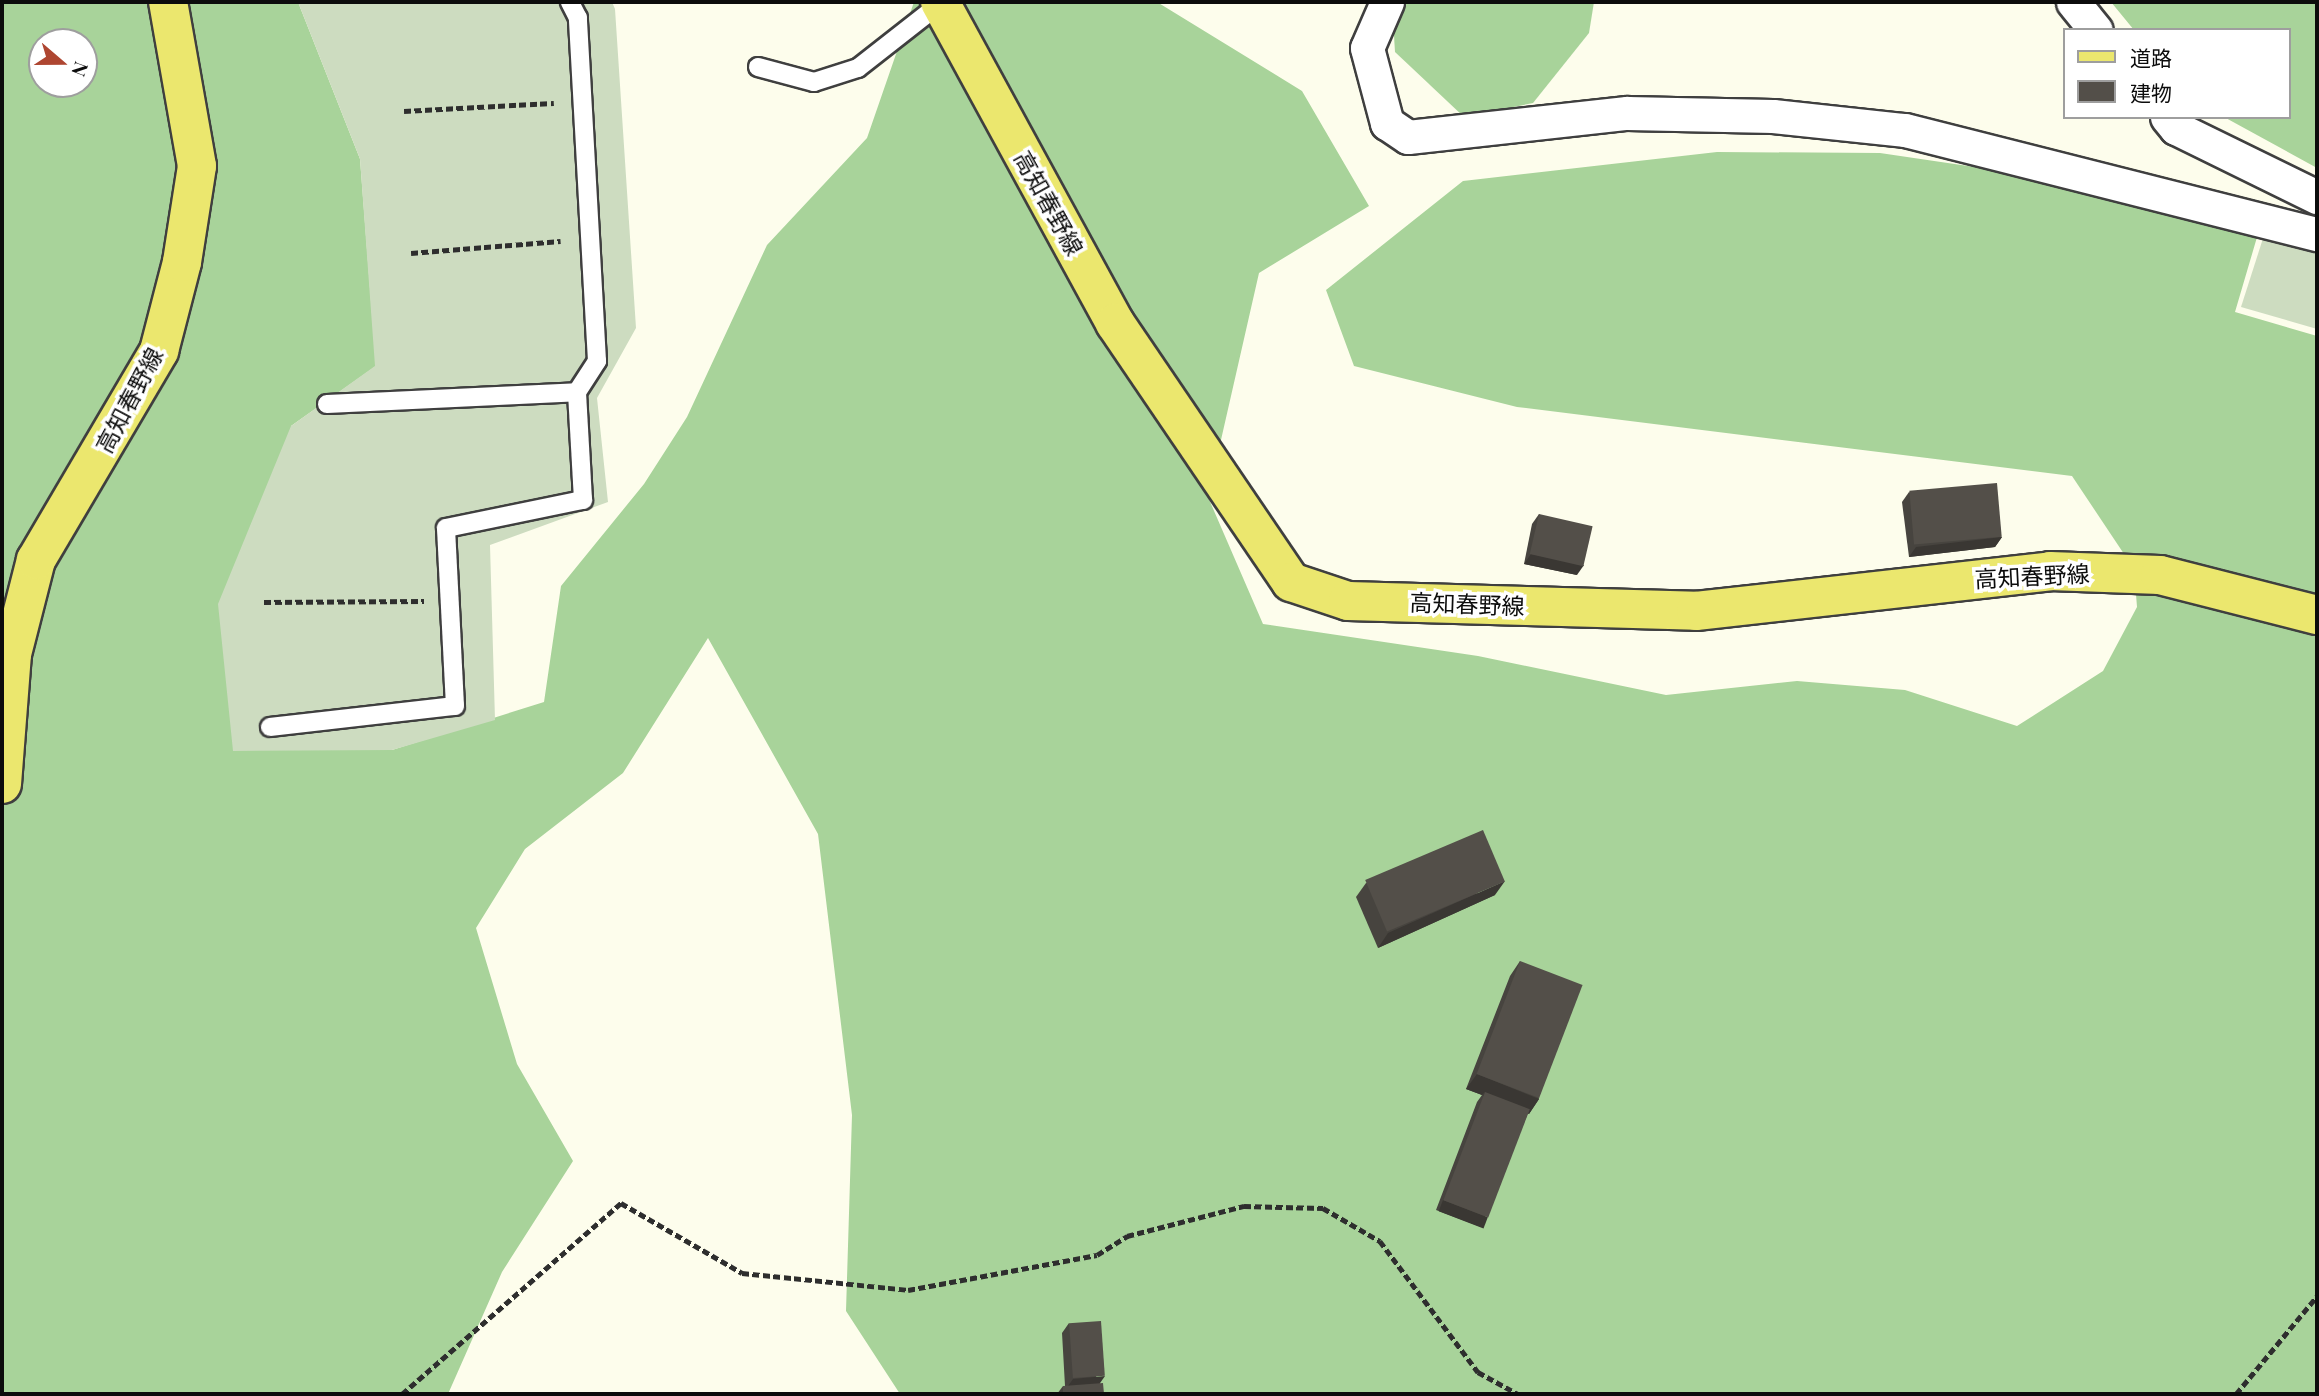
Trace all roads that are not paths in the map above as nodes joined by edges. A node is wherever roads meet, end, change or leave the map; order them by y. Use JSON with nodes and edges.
{"nodes":[{"id":1,"x":168,"y":2,"type":"edge"},
{"id":2,"x":570,"y":2,"type":"edge"},
{"id":3,"x":940,"y":2,"type":"edge"},
{"id":4,"x":1387,"y":2,"type":"edge"},
{"id":5,"x":2073,"y":2,"type":"edge"},
{"id":6,"x":2094,"y":28,"type":"edge"},
{"id":7,"x":758,"y":67,"type":"dead end"},
{"id":8,"x":2169,"y":119,"type":"edge"},
{"id":9,"x":2317,"y":197,"type":"edge"},
{"id":10,"x":2317,"y":234,"type":"edge"},
{"id":11,"x":578,"y":392,"type":"junction"},
{"id":12,"x":327,"y":404,"type":"dead end"},
{"id":13,"x":2317,"y":615,"type":"edge"},
{"id":14,"x":270,"y":727,"type":"dead end"},
{"id":15,"x":2,"y":784,"type":"edge"}],
"edges":[{"from":1,"to":15,"type":"main road","name":"高知春野線"},
{"from":2,"to":11,"type":"lane"},
{"from":3,"to":7,"type":"lane"},
{"from":3,"to":13,"type":"main road","name":"高知春野線"},
{"from":4,"to":10,"type":"street"},
{"from":5,"to":6,"type":"street"},
{"from":8,"to":9,"type":"street"},
{"from":11,"to":12,"type":"lane"},
{"from":11,"to":14,"type":"lane"}]}
